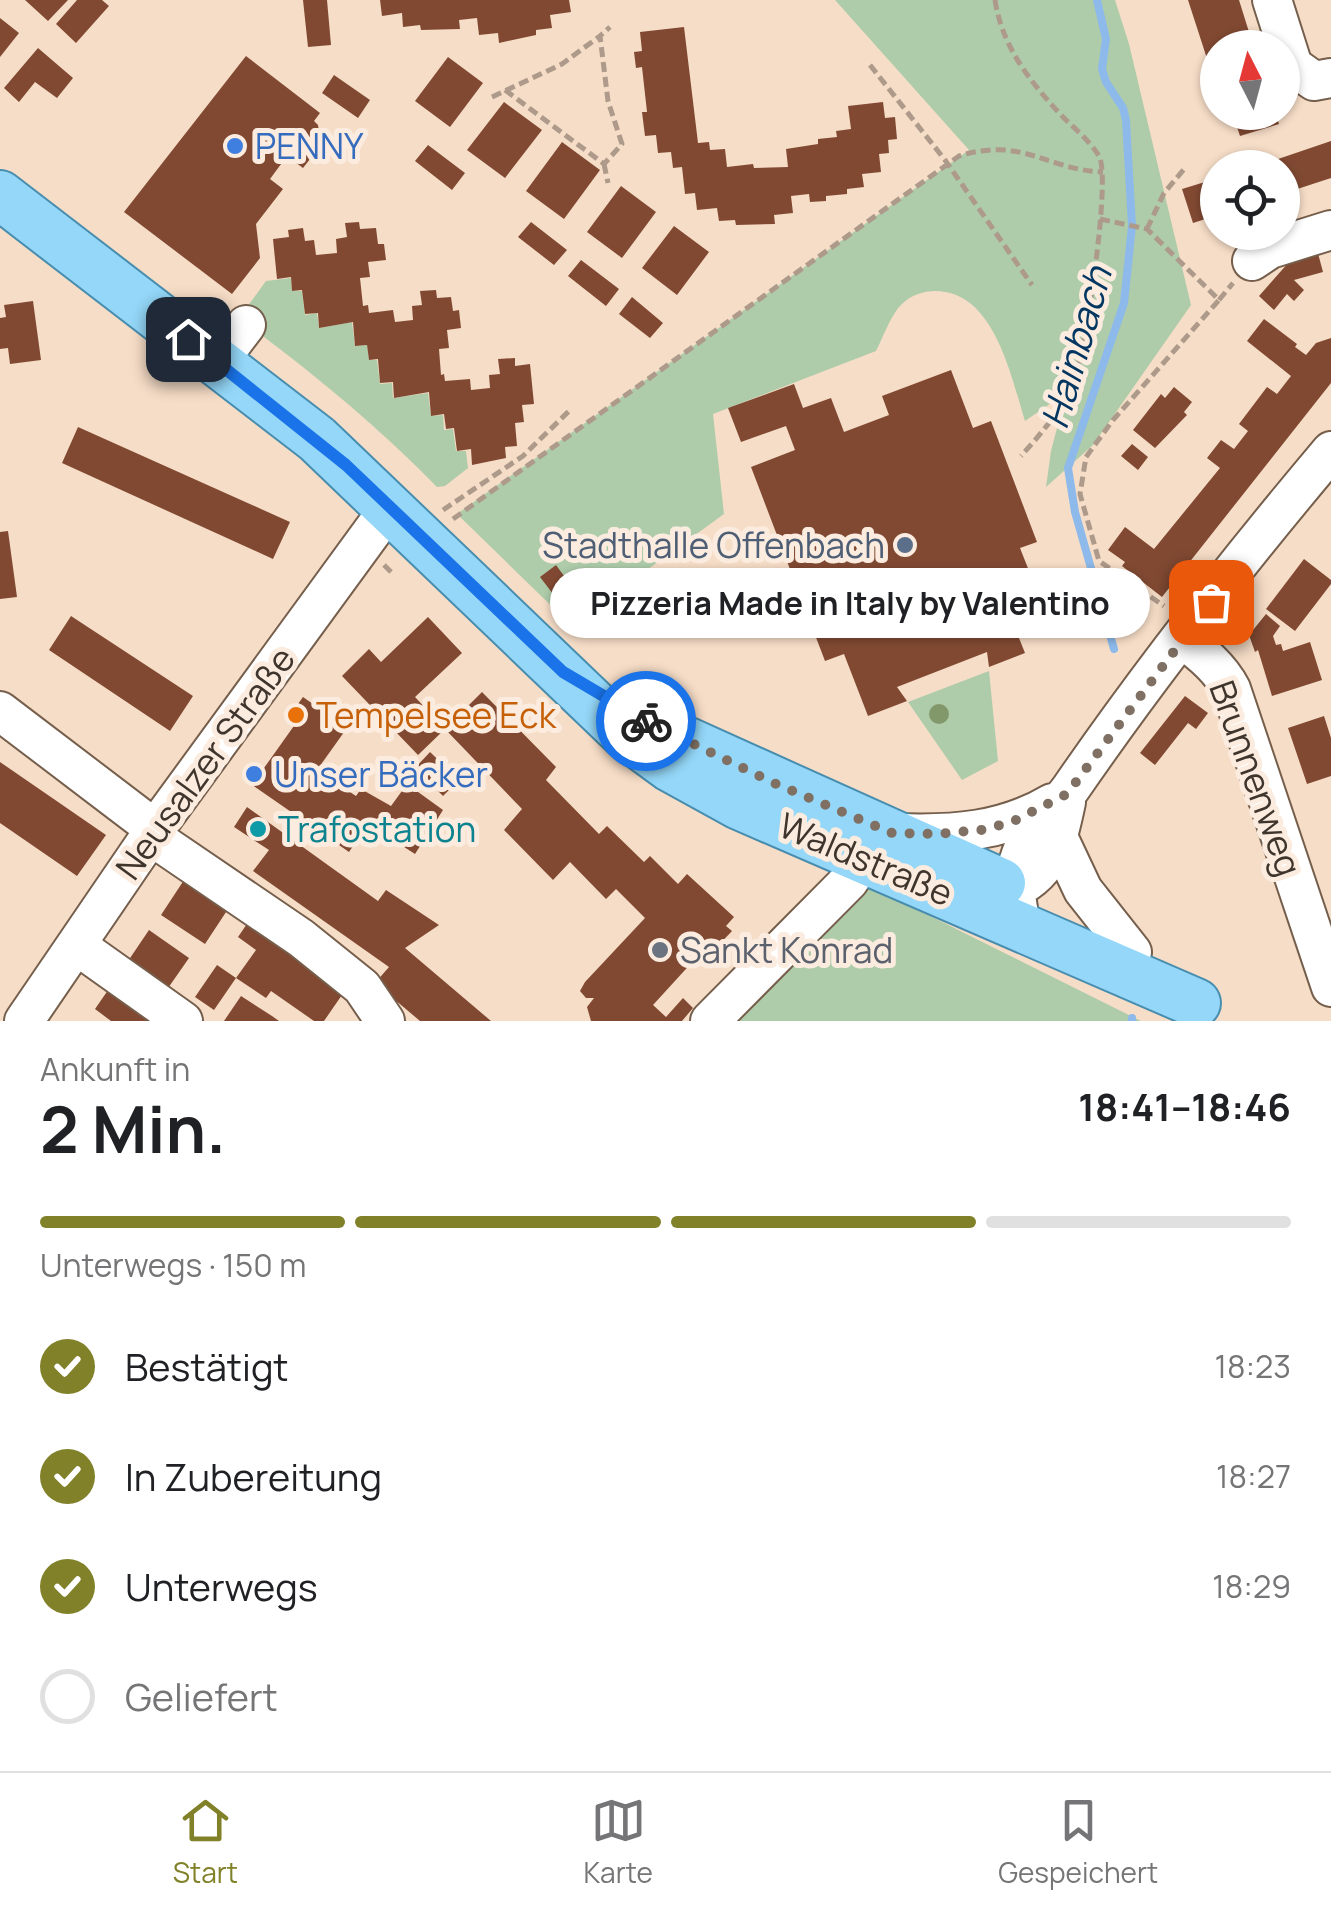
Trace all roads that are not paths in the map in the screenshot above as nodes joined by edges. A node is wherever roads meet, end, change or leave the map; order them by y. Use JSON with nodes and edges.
{"nodes":[{"id":1,"x":1272,"y":0,"type":"edge"},
{"id":2,"x":1331,"y":78,"type":"edge"},
{"id":3,"x":0,"y":195,"type":"edge"},
{"id":4,"x":1331,"y":230,"type":"edge"},
{"id":5,"x":1252,"y":261,"type":"dead end"},
{"id":6,"x":1331,"y":451,"type":"edge"},
{"id":7,"x":390,"y":507,"type":"junction"},
{"id":8,"x":1177,"y":625,"type":"junction"},
{"id":9,"x":0,"y":711,"type":"edge"},
{"id":10,"x":1067,"y":794,"type":"junction"},
{"id":11,"x":153,"y":833,"type":"junction"},
{"id":12,"x":1058,"y":839,"type":"junction"},
{"id":13,"x":877,"y":846,"type":"junction"},
{"id":14,"x":1018,"y":908,"type":"junction"},
{"id":15,"x":76,"y":945,"type":"junction"},
{"id":16,"x":1132,"y":952,"type":"junction"},
{"id":17,"x":1331,"y":987,"type":"edge"},
{"id":18,"x":1204,"y":1015,"type":"edge"},
{"id":19,"x":24,"y":1021,"type":"edge"},
{"id":20,"x":182,"y":1021,"type":"edge"},
{"id":21,"x":386,"y":1021,"type":"edge"},
{"id":22,"x":710,"y":1021,"type":"edge"}],
"edges":[{"from":1,"to":2,"type":"street"},
{"from":3,"to":7,"type":"main road","name":"Waldstraße"},
{"from":4,"to":5,"type":"street"},
{"from":6,"to":8,"type":"street"},
{"from":7,"to":11,"type":"street","name":"Neusalzer Straße"},
{"from":7,"to":13,"type":"main road","name":"Waldstraße"},
{"from":8,"to":10,"type":"street"},
{"from":8,"to":17,"type":"street","name":"Brunnenweg"},
{"from":9,"to":11,"type":"street"},
{"from":10,"to":12,"type":"street"},
{"from":10,"to":13,"type":"street"},
{"from":10,"to":14,"type":"street"},
{"from":11,"to":15,"type":"street","name":"Neusalzer Straße"},
{"from":11,"to":21,"type":"street"},
{"from":12,"to":14,"type":"street"},
{"from":12,"to":16,"type":"street"},
{"from":13,"to":14,"type":"main road","name":"Waldstraße"},
{"from":13,"to":14,"type":"main road","name":"Waldstraße"},
{"from":13,"to":22,"type":"street"},
{"from":14,"to":16,"type":"main road","name":"Waldstraße"},
{"from":14,"to":18,"type":"main road","name":"Waldstraße"},
{"from":15,"to":19,"type":"street","name":"Neusalzer Straße"},
{"from":15,"to":20,"type":"street"},
{"from":16,"to":18,"type":"main road","name":"Waldstraße"}]}
